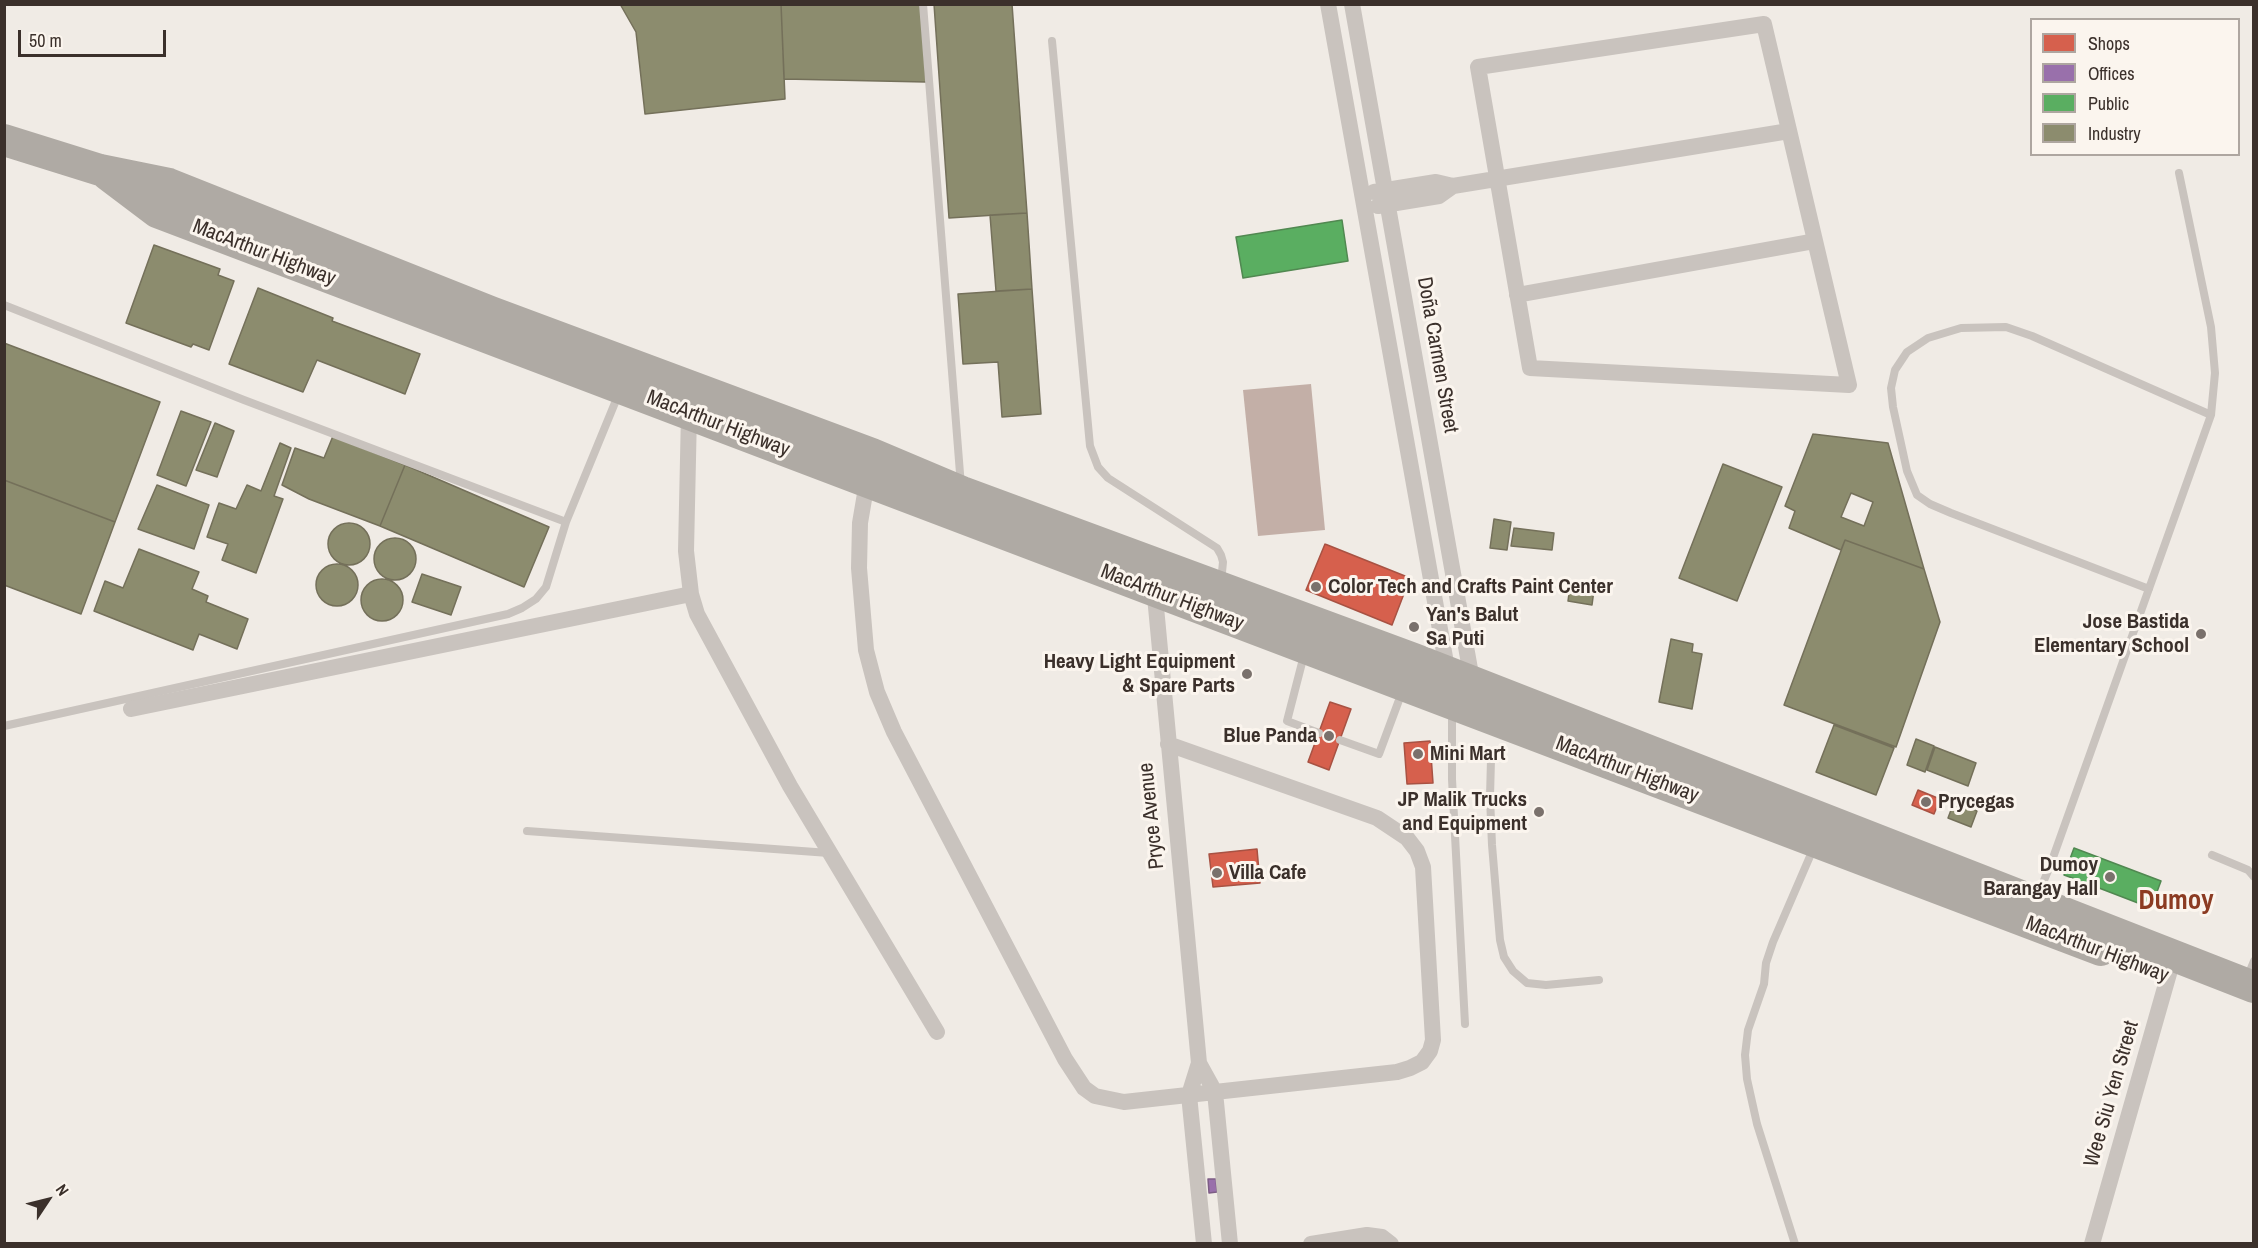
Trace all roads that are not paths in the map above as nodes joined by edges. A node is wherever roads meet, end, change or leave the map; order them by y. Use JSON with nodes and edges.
{"nodes":[{"id":1,"x":923,"y":4,"type":"edge"},
{"id":2,"x":1328,"y":4,"type":"edge"},
{"id":3,"x":1352,"y":4,"type":"edge"},
{"id":4,"x":1052,"y":41,"type":"dead end"},
{"id":5,"x":1789,"y":131,"type":"junction"},
{"id":6,"x":4,"y":140,"type":"edge"},
{"id":7,"x":100,"y":170,"type":"junction"},
{"id":8,"x":2179,"y":173,"type":"dead end"},
{"id":9,"x":1498,"y":179,"type":"junction"},
{"id":10,"x":1386,"y":197,"type":"junction"},
{"id":11,"x":1364,"y":201,"type":"junction"},
{"id":12,"x":1815,"y":241,"type":"junction"},
{"id":13,"x":1517,"y":295,"type":"junction"},
{"id":14,"x":4,"y":305,"type":"edge"},
{"id":15,"x":622,"y":388,"type":"junction"},
{"id":16,"x":689,"y":413,"type":"junction"},
{"id":17,"x":2211,"y":415,"type":"junction"},
{"id":18,"x":870,"y":467,"type":"junction"},
{"id":19,"x":929,"y":491,"type":"junction"},
{"id":20,"x":962,"y":492,"type":"junction"},
{"id":21,"x":566,"y":522,"type":"junction"},
{"id":22,"x":1153,"y":578,"type":"junction"},
{"id":23,"x":1221,"y":588,"type":"junction"},
{"id":24,"x":2148,"y":589,"type":"junction"},
{"id":25,"x":691,"y":594,"type":"junction"},
{"id":26,"x":1306,"y":648,"type":"junction"},
{"id":27,"x":1404,"y":686,"type":"junction"},
{"id":28,"x":1463,"y":694,"type":"junction"},
{"id":29,"x":131,"y":709,"type":"dead end"},
{"id":30,"x":4,"y":726,"type":"edge"},
{"id":31,"x":1319,"y":733,"type":"dead end"},
{"id":32,"x":1340,"y":740,"type":"dead end"},
{"id":33,"x":1168,"y":744,"type":"junction"},
{"id":34,"x":1491,"y":759,"type":"dead end"},
{"id":35,"x":527,"y":831,"type":"dead end"},
{"id":36,"x":1821,"y":831,"type":"junction"},
{"id":37,"x":831,"y":853,"type":"junction"},
{"id":38,"x":2212,"y":855,"type":"dead end"},
{"id":39,"x":2253,"y":877,"type":"edge"},
{"id":40,"x":2035,"y":902,"type":"junction"},
{"id":41,"x":2171,"y":967,"type":"junction"},
{"id":42,"x":1599,"y":980,"type":"dead end"},
{"id":43,"x":2251,"y":985,"type":"edge"},
{"id":44,"x":1465,"y":1024,"type":"dead end"},
{"id":45,"x":937,"y":1032,"type":"dead end"},
{"id":46,"x":1199,"y":1064,"type":"junction"},
{"id":47,"x":1215,"y":1092,"type":"junction"},
{"id":48,"x":1189,"y":1095,"type":"junction"},
{"id":49,"x":1391,"y":1243,"type":"edge"},
{"id":50,"x":1204,"y":1244,"type":"edge"},
{"id":51,"x":1230,"y":1244,"type":"edge"},
{"id":52,"x":1311,"y":1244,"type":"edge"},
{"id":53,"x":1795,"y":1244,"type":"edge"},
{"id":54,"x":2092,"y":1244,"type":"edge"}],
"edges":[{"from":1,"to":20,"type":"lane"},
{"from":2,"to":11,"type":"street"},
{"from":3,"to":10,"type":"street","name":"Doña Carmen Street"},
{"from":4,"to":23,"type":"lane"},
{"from":5,"to":9,"type":"street"},
{"from":5,"to":9,"type":"street"},
{"from":5,"to":12,"type":"street"},
{"from":6,"to":7,"type":"highway","name":"MacArthur Highway"},
{"from":7,"to":15,"type":"highway","name":"MacArthur Highway"},
{"from":7,"to":18,"type":"highway","name":"MacArthur Highway"},
{"from":8,"to":17,"type":"lane"},
{"from":9,"to":10,"type":"street"},
{"from":9,"to":13,"type":"street"},
{"from":10,"to":11,"type":"street"},
{"from":10,"to":28,"type":"street","name":"Doña Carmen Street"},
{"from":11,"to":28,"type":"street"},
{"from":12,"to":13,"type":"street"},
{"from":12,"to":13,"type":"street"},
{"from":14,"to":21,"type":"lane"},
{"from":15,"to":16,"type":"highway","name":"MacArthur Highway"},
{"from":15,"to":21,"type":"lane"},
{"from":16,"to":18,"type":"highway","name":"MacArthur Highway"},
{"from":16,"to":25,"type":"street"},
{"from":17,"to":24,"type":"lane"},
{"from":17,"to":24,"type":"lane"},
{"from":18,"to":19,"type":"highway","name":"MacArthur Highway"},
{"from":18,"to":48,"type":"street"},
{"from":19,"to":20,"type":"highway","name":"MacArthur Highway"},
{"from":19,"to":22,"type":"highway","name":"MacArthur Highway"},
{"from":20,"to":22,"type":"highway","name":"MacArthur Highway"},
{"from":21,"to":30,"type":"lane"},
{"from":22,"to":23,"type":"highway","name":"MacArthur Highway"},
{"from":22,"to":26,"type":"highway","name":"MacArthur Highway"},
{"from":22,"to":33,"type":"street","name":"Pryce Avenue"},
{"from":23,"to":28,"type":"highway","name":"MacArthur Highway"},
{"from":24,"to":40,"type":"lane"},
{"from":25,"to":29,"type":"street"},
{"from":25,"to":37,"type":"street"},
{"from":26,"to":27,"type":"highway","name":"MacArthur Highway"},
{"from":26,"to":31,"type":"lane"},
{"from":27,"to":28,"type":"highway","name":"MacArthur Highway"},
{"from":27,"to":32,"type":"lane"},
{"from":28,"to":36,"type":"highway","name":"MacArthur Highway"},
{"from":28,"to":44,"type":"lane"},
{"from":33,"to":46,"type":"street","name":"Pryce Avenue"},
{"from":33,"to":47,"type":"street"},
{"from":34,"to":42,"type":"lane"},
{"from":35,"to":37,"type":"lane"},
{"from":36,"to":40,"type":"highway","name":"MacArthur Highway"},
{"from":36,"to":41,"type":"highway","name":"MacArthur Highway"},
{"from":36,"to":53,"type":"lane"},
{"from":37,"to":45,"type":"street"},
{"from":38,"to":39,"type":"lane"},
{"from":40,"to":41,"type":"highway","name":"MacArthur Highway"},
{"from":41,"to":43,"type":"highway","name":"MacArthur Highway"},
{"from":41,"to":54,"type":"street","name":"Wee Siu Yen Street"},
{"from":46,"to":47,"type":"street","name":"Pryce Avenue"},
{"from":46,"to":48,"type":"street","name":"Pryce Avenue"},
{"from":47,"to":48,"type":"street"},
{"from":47,"to":51,"type":"street","name":"Pryce Avenue"},
{"from":48,"to":50,"type":"street","name":"Pryce Avenue"},
{"from":49,"to":52,"type":"street"}]}
